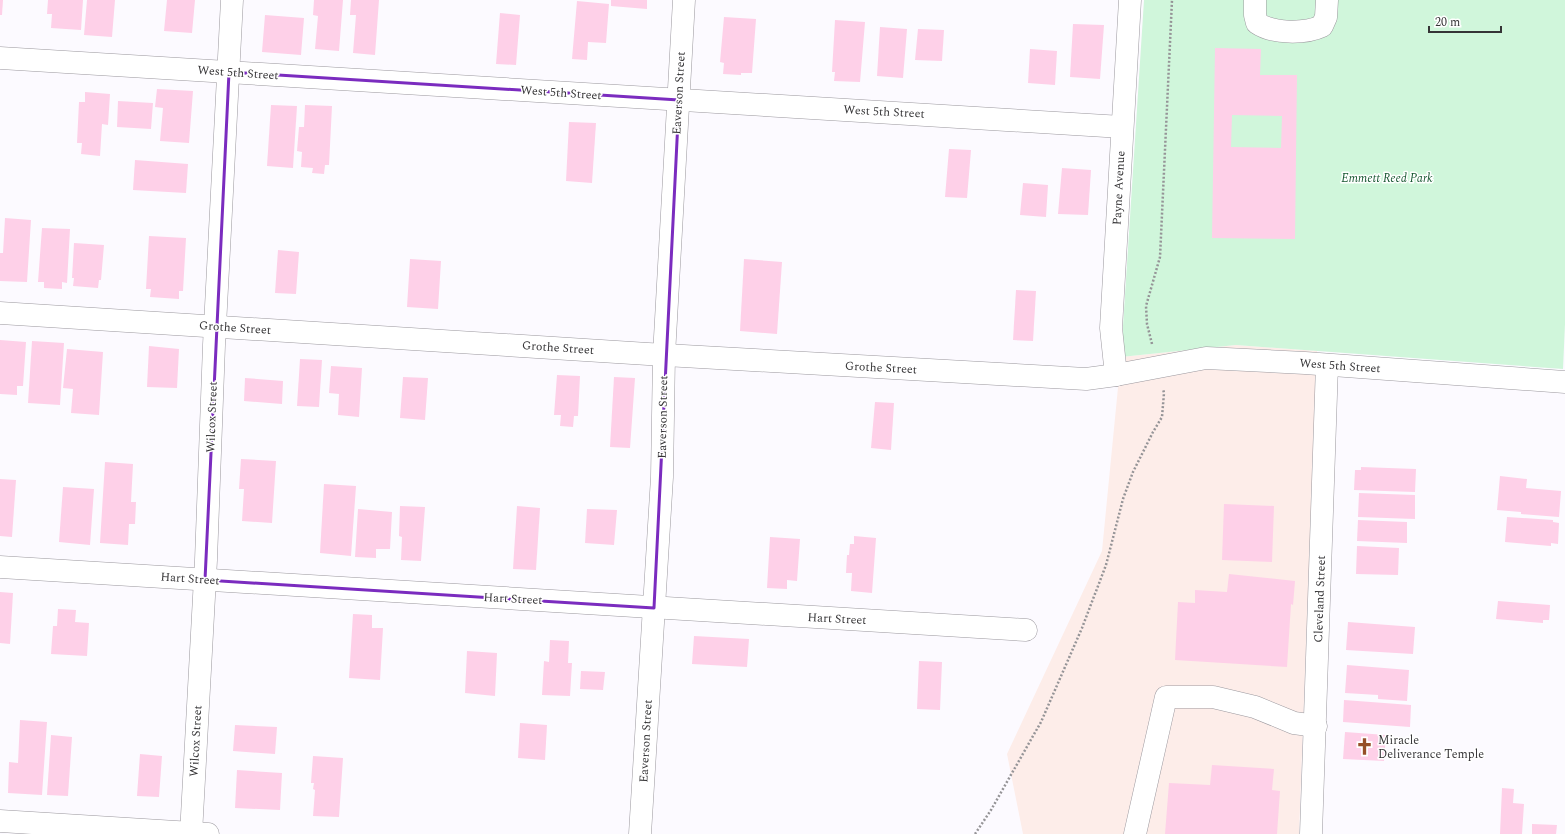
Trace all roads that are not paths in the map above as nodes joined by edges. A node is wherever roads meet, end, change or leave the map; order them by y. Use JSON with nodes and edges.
{"nodes":[{"id":1,"x":232,"y":0,"type":"edge"},
{"id":2,"x":684,"y":0,"type":"edge"},
{"id":3,"x":1130,"y":0,"type":"edge"},
{"id":4,"x":1256,"y":0,"type":"edge"},
{"id":5,"x":1327,"y":0,"type":"edge"},
{"id":6,"x":0,"y":58,"type":"edge"},
{"id":7,"x":229,"y":72,"type":"junction"},
{"id":8,"x":679,"y":100,"type":"junction"},
{"id":9,"x":1122,"y":126,"type":"junction"},
{"id":10,"x":0,"y":313,"type":"edge"},
{"id":11,"x":215,"y":326,"type":"junction"},
{"id":12,"x":664,"y":355,"type":"junction"},
{"id":13,"x":1327,"y":365,"type":"junction"},
{"id":14,"x":1116,"y":375,"type":"junction"},
{"id":15,"x":1565,"y":382,"type":"edge"},
{"id":16,"x":0,"y":567,"type":"edge"},
{"id":17,"x":205,"y":580,"type":"junction"},
{"id":18,"x":654,"y":608,"type":"junction"},
{"id":19,"x":1026,"y":630,"type":"dead end"},
{"id":20,"x":1316,"y":726,"type":"junction"},
{"id":21,"x":0,"y":821,"type":"edge"},
{"id":22,"x":197,"y":834,"type":"edge"},
{"id":23,"x":640,"y":834,"type":"edge"},
{"id":24,"x":1135,"y":834,"type":"edge"},
{"id":25,"x":1311,"y":834,"type":"edge"}],
"edges":[{"from":1,"to":7,"type":"street","name":"Wilcox Street"},
{"from":2,"to":8,"type":"street","name":"Eaverson Street"},
{"from":3,"to":9,"type":"street","name":"Payne Avenue"},
{"from":4,"to":5,"type":"street"},
{"from":6,"to":7,"type":"street","name":"West 5th Street"},
{"from":7,"to":8,"type":"street","name":"West 5th Street"},
{"from":7,"to":11,"type":"street","name":"Wilcox Street"},
{"from":8,"to":9,"type":"street","name":"West 5th Street"},
{"from":8,"to":12,"type":"street","name":"Eaverson Street"},
{"from":9,"to":14,"type":"street","name":"Payne Avenue"},
{"from":10,"to":11,"type":"street","name":"Grothe Street"},
{"from":11,"to":12,"type":"street","name":"Grothe Street"},
{"from":11,"to":17,"type":"street","name":"Wilcox Street"},
{"from":12,"to":14,"type":"street","name":"Grothe Street"},
{"from":12,"to":18,"type":"street","name":"Eaverson Street"},
{"from":13,"to":14,"type":"street","name":"West 5th Street"},
{"from":13,"to":15,"type":"street","name":"West 5th Street"},
{"from":13,"to":20,"type":"street","name":"Cleveland Street"},
{"from":16,"to":17,"type":"street","name":"Hart Street"},
{"from":17,"to":18,"type":"street","name":"Hart Street"},
{"from":17,"to":22,"type":"street","name":"Wilcox Street"},
{"from":18,"to":19,"type":"street","name":"Hart Street"},
{"from":18,"to":23,"type":"street","name":"Eaverson Street"},
{"from":20,"to":24,"type":"street"},
{"from":20,"to":25,"type":"street","name":"Cleveland Street"},
{"from":21,"to":22,"type":"street"}]}
